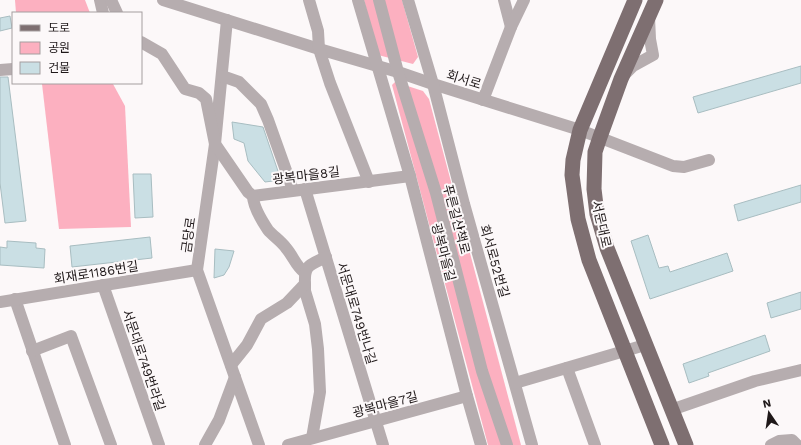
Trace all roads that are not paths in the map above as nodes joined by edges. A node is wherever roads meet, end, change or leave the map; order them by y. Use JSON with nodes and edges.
{"nodes":[{"id":1,"x":100,"y":0,"type":"edge"},
{"id":2,"x":111,"y":0,"type":"edge"},
{"id":3,"x":163,"y":0,"type":"edge"},
{"id":4,"x":309,"y":0,"type":"edge"},
{"id":5,"x":358,"y":0,"type":"edge"},
{"id":6,"x":379,"y":0,"type":"edge"},
{"id":7,"x":408,"y":0,"type":"edge"},
{"id":8,"x":504,"y":0,"type":"edge"},
{"id":9,"x":524,"y":0,"type":"edge"},
{"id":10,"x":635,"y":0,"type":"edge"},
{"id":11,"x":656,"y":0,"type":"edge"},
{"id":12,"x":103,"y":12,"type":"edge"},
{"id":13,"x":117,"y":12,"type":"edge"},
{"id":14,"x":227,"y":20,"type":"junction"},
{"id":15,"x":511,"y":27,"type":"junction"},
{"id":16,"x":142,"y":43,"type":"edge"},
{"id":17,"x":319,"y":49,"type":"junction"},
{"id":18,"x":378,"y":67,"type":"junction"},
{"id":19,"x":12,"y":69,"type":"edge"},
{"id":20,"x":0,"y":70,"type":"edge"},
{"id":21,"x":398,"y":72,"type":"junction"},
{"id":22,"x":222,"y":76,"type":"junction"},
{"id":23,"x":433,"y":84,"type":"junction"},
{"id":24,"x":483,"y":100,"type":"junction"},
{"id":25,"x":580,"y":130,"type":"junction"},
{"id":26,"x":600,"y":137,"type":"junction"},
{"id":27,"x":215,"y":144,"type":"junction"},
{"id":28,"x":709,"y":160,"type":"dead end"},
{"id":29,"x":410,"y":176,"type":"junction"},
{"id":30,"x":369,"y":182,"type":"junction"},
{"id":31,"x":299,"y":190,"type":"junction"},
{"id":32,"x":250,"y":194,"type":"junction"},
{"id":33,"x":326,"y":257,"type":"junction"},
{"id":34,"x":197,"y":270,"type":"junction"},
{"id":35,"x":304,"y":278,"type":"junction"},
{"id":36,"x":103,"y":285,"type":"junction"},
{"id":37,"x":15,"y":299,"type":"junction"},
{"id":38,"x":0,"y":302,"type":"edge"},
{"id":39,"x":645,"y":345,"type":"junction"},
{"id":40,"x":32,"y":351,"type":"junction"},
{"id":41,"x":625,"y":351,"type":"junction"},
{"id":42,"x":231,"y":365,"type":"junction"},
{"id":43,"x":567,"y":368,"type":"junction"},
{"id":44,"x":801,"y":370,"type":"edge"},
{"id":45,"x":235,"y":377,"type":"junction"},
{"id":46,"x":515,"y":383,"type":"junction"},
{"id":47,"x":467,"y":396,"type":"junction"},
{"id":48,"x":671,"y":410,"type":"junction"},
{"id":49,"x":375,"y":421,"type":"junction"},
{"id":50,"x":312,"y":438,"type":"junction"},
{"id":51,"x":65,"y":445,"type":"edge"},
{"id":52,"x":112,"y":445,"type":"edge"},
{"id":53,"x":159,"y":445,"type":"edge"},
{"id":54,"x":205,"y":445,"type":"edge"},
{"id":55,"x":259,"y":445,"type":"edge"},
{"id":56,"x":288,"y":445,"type":"edge"},
{"id":57,"x":383,"y":445,"type":"edge"},
{"id":58,"x":481,"y":445,"type":"edge"},
{"id":59,"x":507,"y":445,"type":"edge"},
{"id":60,"x":532,"y":445,"type":"edge"},
{"id":61,"x":595,"y":445,"type":"edge"},
{"id":62,"x":662,"y":445,"type":"edge"},
{"id":63,"x":686,"y":445,"type":"edge"},
{"id":64,"x":771,"y":445,"type":"edge"},
{"id":65,"x":797,"y":445,"type":"edge"}],
"edges":[{"from":1,"to":12,"type":"street"},
{"from":2,"to":13,"type":"street"},
{"from":3,"to":14,"type":"street","name":"회서로"},
{"from":4,"to":17,"type":"street"},
{"from":5,"to":18,"type":"street","name":"광복마을길"},
{"from":6,"to":21,"type":"street","name":"푸른길산책로"},
{"from":7,"to":23,"type":"street","name":"회서로52번길"},
{"from":8,"to":15,"type":"street"},
{"from":9,"to":15,"type":"street"},
{"from":10,"to":25,"type":"main road","name":"서문대로"},
{"from":11,"to":26,"type":"main road","name":"서문대로"},
{"from":14,"to":17,"type":"street","name":"회서로"},
{"from":14,"to":22,"type":"street","name":"금당로"},
{"from":15,"to":24,"type":"street"},
{"from":16,"to":27,"type":"street"},
{"from":17,"to":18,"type":"street","name":"회서로"},
{"from":17,"to":30,"type":"street"},
{"from":18,"to":21,"type":"street","name":"회서로"},
{"from":18,"to":29,"type":"street","name":"광복마을길"},
{"from":19,"to":20,"type":"street"},
{"from":21,"to":23,"type":"street","name":"회서로"},
{"from":21,"to":59,"type":"street","name":"푸른길산책로"},
{"from":22,"to":27,"type":"street","name":"금당로"},
{"from":22,"to":31,"type":"street","name":"서문대로749번나길"},
{"from":23,"to":24,"type":"street","name":"회서로"},
{"from":23,"to":46,"type":"street","name":"회서로52번길"},
{"from":24,"to":25,"type":"street","name":"회서로"},
{"from":25,"to":26,"type":"street","name":"회서로"},
{"from":25,"to":41,"type":"main road","name":"서문대로"},
{"from":26,"to":28,"type":"street","name":"회서로"},
{"from":26,"to":39,"type":"main road","name":"서문대로"},
{"from":27,"to":32,"type":"street"},
{"from":27,"to":34,"type":"street","name":"금당로"},
{"from":29,"to":30,"type":"street","name":"광복마을8길"},
{"from":29,"to":47,"type":"street","name":"광복마을길"},
{"from":30,"to":31,"type":"street","name":"광복마을8길"},
{"from":31,"to":32,"type":"street","name":"광복마을8길"},
{"from":31,"to":33,"type":"street","name":"서문대로749번나길"},
{"from":32,"to":35,"type":"street"},
{"from":33,"to":35,"type":"street"},
{"from":33,"to":49,"type":"street","name":"서문대로749번나길"},
{"from":34,"to":36,"type":"street","name":"회재로1186번길"},
{"from":34,"to":42,"type":"street","name":"금당로"},
{"from":35,"to":42,"type":"street"},
{"from":35,"to":50,"type":"street"},
{"from":36,"to":37,"type":"street","name":"회재로1186번길"},
{"from":36,"to":53,"type":"street","name":"서문대로749번라길"},
{"from":37,"to":38,"type":"street","name":"회재로1186번길"},
{"from":37,"to":40,"type":"street"},
{"from":39,"to":41,"type":"street"},
{"from":39,"to":48,"type":"main road","name":"서문대로"},
{"from":40,"to":51,"type":"street"},
{"from":40,"to":52,"type":"street"},
{"from":41,"to":43,"type":"street"},
{"from":41,"to":62,"type":"main road","name":"서문대로"},
{"from":42,"to":45,"type":"street","name":"금당로"},
{"from":43,"to":46,"type":"street"},
{"from":43,"to":61,"type":"street"},
{"from":44,"to":48,"type":"street"},
{"from":45,"to":54,"type":"street"},
{"from":45,"to":55,"type":"street","name":"금당로"},
{"from":46,"to":60,"type":"street","name":"회서로52번길"},
{"from":47,"to":49,"type":"street","name":"광복마을7길"},
{"from":47,"to":58,"type":"street","name":"광복마을길"},
{"from":48,"to":63,"type":"main road","name":"서문대로"},
{"from":49,"to":50,"type":"street","name":"광복마을7길"},
{"from":49,"to":57,"type":"street","name":"서문대로749번나길"},
{"from":50,"to":56,"type":"street","name":"광복마을7길"},
{"from":64,"to":65,"type":"street"}]}
